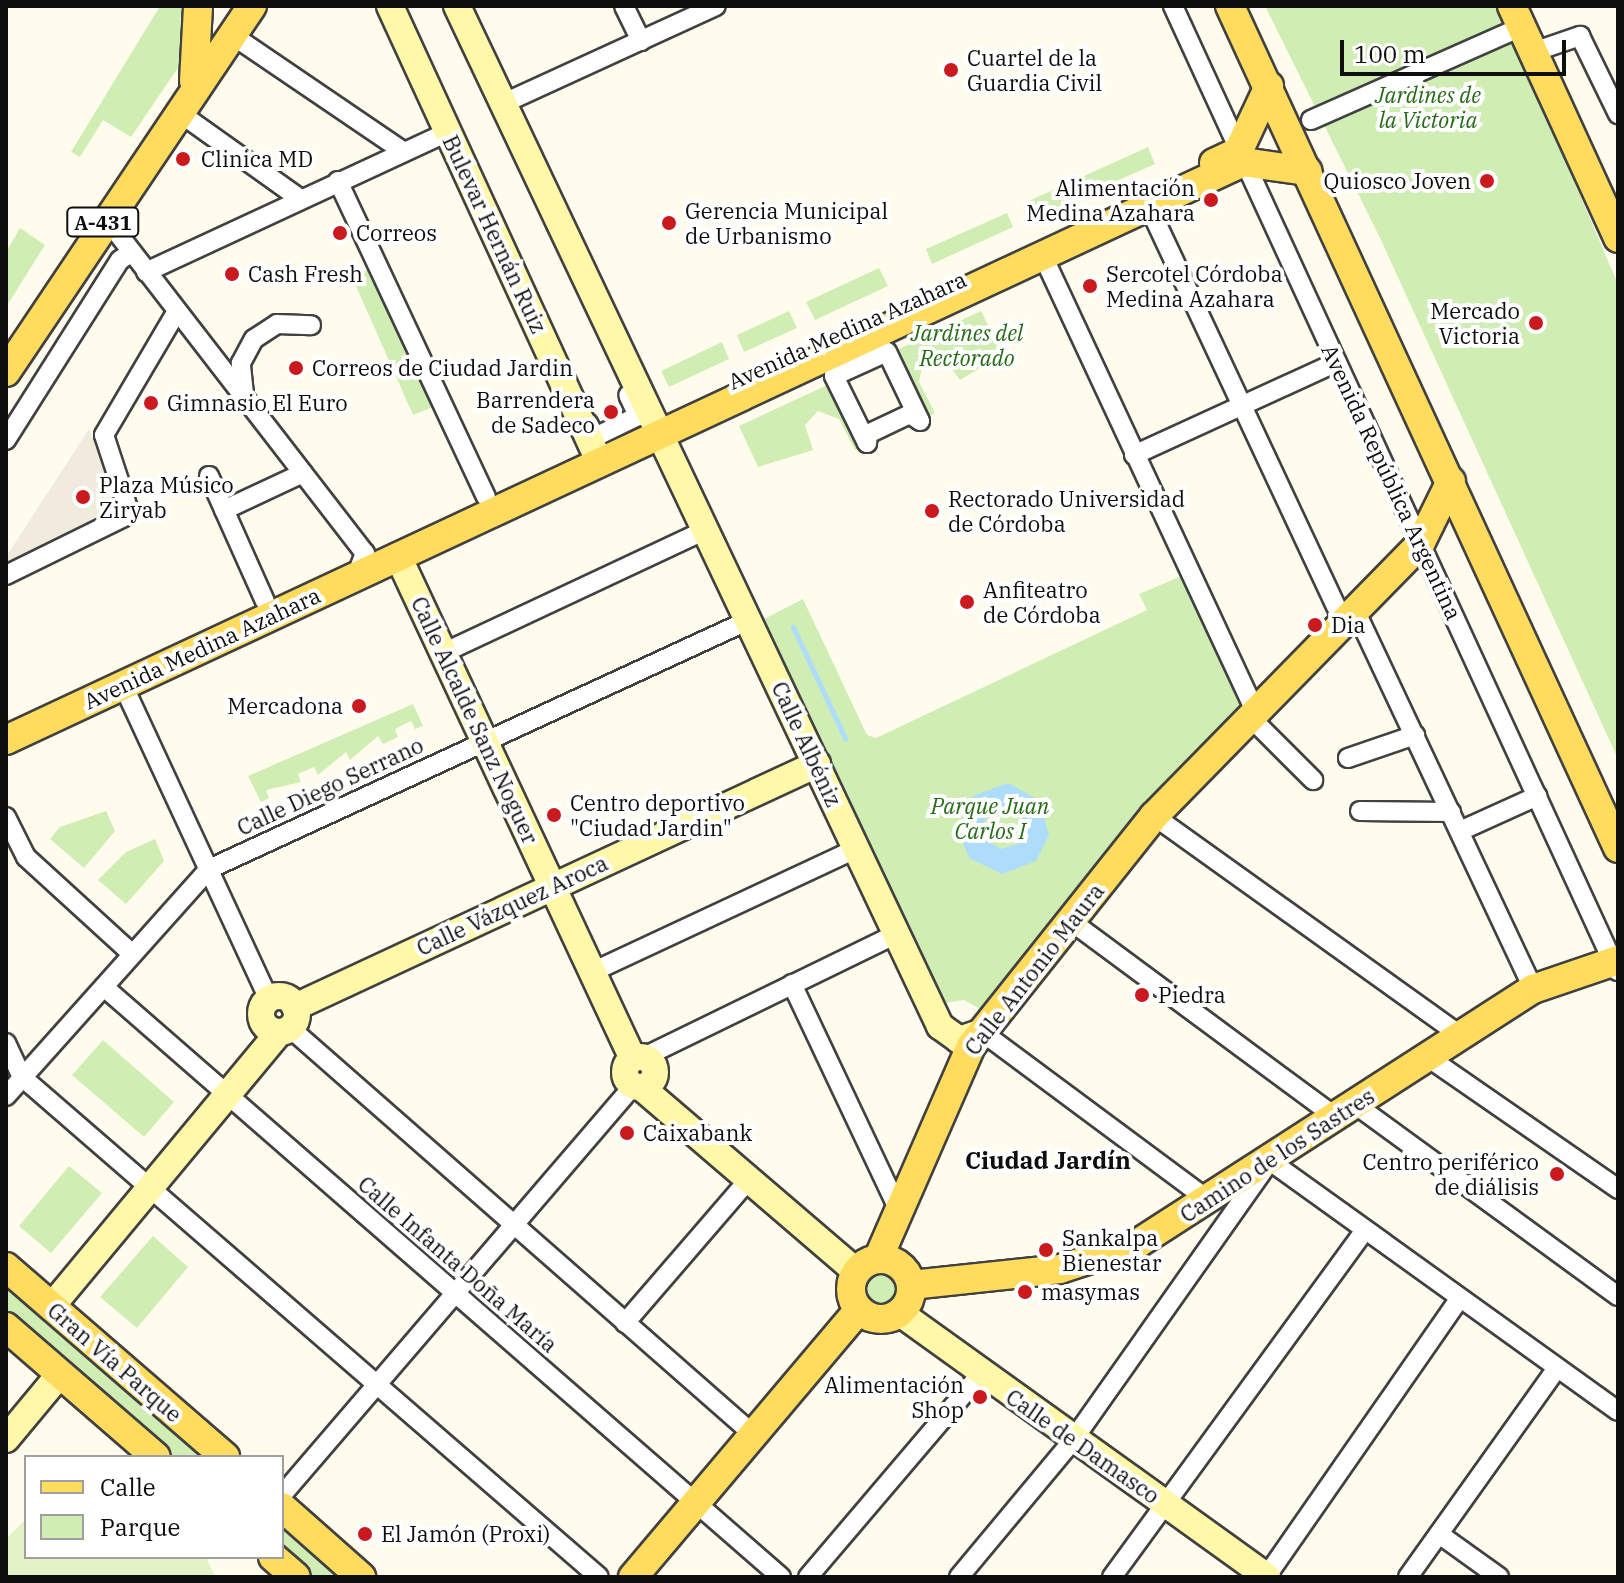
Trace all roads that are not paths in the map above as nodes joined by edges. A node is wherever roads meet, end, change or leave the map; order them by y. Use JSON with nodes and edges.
{"nodes":[{"id":1,"x":198,"y":6,"type":"edge"},
{"id":2,"x":252,"y":6,"type":"edge"},
{"id":3,"x":390,"y":6,"type":"edge"},
{"id":4,"x":397,"y":6,"type":"edge"},
{"id":5,"x":455,"y":6,"type":"edge"},
{"id":6,"x":624,"y":6,"type":"edge"},
{"id":7,"x":716,"y":6,"type":"edge"},
{"id":8,"x":1173,"y":6,"type":"edge"},
{"id":9,"x":1230,"y":6,"type":"edge"},
{"id":10,"x":1511,"y":19,"type":"edge"},
{"id":11,"x":232,"y":35,"type":"junction"},
{"id":12,"x":641,"y":41,"type":"junction"},
{"id":13,"x":1533,"y":52,"type":"junction"},
{"id":14,"x":1269,"y":86,"type":"junction"},
{"id":15,"x":185,"y":100,"type":"junction"},
{"id":16,"x":502,"y":104,"type":"junction"},
{"id":17,"x":1618,"y":114,"type":"edge"},
{"id":18,"x":1311,"y":120,"type":"dead end"},
{"id":19,"x":448,"y":132,"type":"junction"},
{"id":20,"x":403,"y":151,"type":"junction"},
{"id":21,"x":1240,"y":157,"type":"junction"},
{"id":22,"x":1307,"y":171,"type":"junction"},
{"id":23,"x":338,"y":181,"type":"junction"},
{"id":24,"x":299,"y":198,"type":"junction"},
{"id":25,"x":1148,"y":205,"type":"junction"},
{"id":26,"x":105,"y":217,"type":"junction"},
{"id":27,"x":1618,"y":238,"type":"edge"},
{"id":28,"x":132,"y":252,"type":"junction"},
{"id":29,"x":1043,"y":256,"type":"junction"},
{"id":30,"x":146,"y":272,"type":"junction"},
{"id":31,"x":176,"y":313,"type":"junction"},
{"id":32,"x":311,"y":325,"type":"dead end"},
{"id":33,"x":1337,"y":362,"type":"junction"},
{"id":34,"x":6,"y":372,"type":"edge"},
{"id":35,"x":836,"y":381,"type":"joint"},
{"id":36,"x":1241,"y":405,"type":"junction"},
{"id":37,"x":254,"y":410,"type":"junction"},
{"id":38,"x":655,"y":427,"type":"junction"},
{"id":39,"x":6,"y":440,"type":"edge"},
{"id":40,"x":596,"y":455,"type":"junction"},
{"id":41,"x":1134,"y":455,"type":"junction"},
{"id":42,"x":303,"y":473,"type":"junction"},
{"id":43,"x":209,"y":476,"type":"dead end"},
{"id":44,"x":1451,"y":481,"type":"junction"},
{"id":45,"x":486,"y":497,"type":"junction"},
{"id":46,"x":224,"y":510,"type":"junction"},
{"id":47,"x":706,"y":530,"type":"junction"},
{"id":48,"x":1420,"y":544,"type":"junction"},
{"id":49,"x":394,"y":548,"type":"junction"},
{"id":50,"x":360,"y":564,"type":"junction"},
{"id":51,"x":6,"y":575,"type":"edge"},
{"id":52,"x":265,"y":601,"type":"junction"},
{"id":53,"x":1349,"y":616,"type":"junction"},
{"id":54,"x":749,"y":620,"type":"junction"},
{"id":55,"x":443,"y":653,"type":"junction"},
{"id":56,"x":123,"y":685,"type":"junction"},
{"id":57,"x":1253,"y":715,"type":"junction"},
{"id":58,"x":6,"y":722,"type":"edge"},
{"id":59,"x":1415,"y":735,"type":"junction"},
{"id":60,"x":6,"y":740,"type":"edge"},
{"id":61,"x":484,"y":740,"type":"junction"},
{"id":62,"x":1348,"y":758,"type":"dead end"},
{"id":63,"x":817,"y":764,"type":"junction"},
{"id":64,"x":1313,"y":780,"type":"dead end"},
{"id":65,"x":1537,"y":796,"type":"junction"},
{"id":66,"x":1360,"y":811,"type":"dead end"},
{"id":67,"x":1451,"y":812,"type":"junction"},
{"id":68,"x":1154,"y":816,"type":"junction"},
{"id":69,"x":6,"y":817,"type":"edge"},
{"id":70,"x":1460,"y":831,"type":"junction"},
{"id":71,"x":1618,"y":848,"type":"edge"},
{"id":72,"x":856,"y":849,"type":"junction"},
{"id":73,"x":209,"y":869,"type":"junction"},
{"id":74,"x":552,"y":886,"type":"junction"},
{"id":75,"x":1072,"y":922,"type":"junction"},
{"id":76,"x":896,"y":934,"type":"junction"},
{"id":77,"x":131,"y":953,"type":"junction"},
{"id":78,"x":1616,"y":964,"type":"edge"},
{"id":79,"x":592,"y":972,"type":"junction"},
{"id":80,"x":792,"y":984,"type":"junction"},
{"id":81,"x":104,"y":987,"type":"junction"},
{"id":82,"x":1533,"y":989,"type":"junction"},
{"id":83,"x":269,"y":999,"type":"joint"},
{"id":84,"x":288,"y":1022,"type":"junction"},
{"id":85,"x":982,"y":1032,"type":"junction"},
{"id":86,"x":1463,"y":1037,"type":"junction"},
{"id":87,"x":6,"y":1043,"type":"edge"},
{"id":88,"x":638,"y":1058,"type":"junction"},
{"id":89,"x":1429,"y":1058,"type":"junction"},
{"id":90,"x":22,"y":1077,"type":"junction"},
{"id":91,"x":637,"y":1086,"type":"junction"},
{"id":92,"x":6,"y":1096,"type":"edge"},
{"id":93,"x":230,"y":1097,"type":"junction"},
{"id":94,"x":1346,"y":1111,"type":"junction"},
{"id":95,"x":1270,"y":1161,"type":"junction"},
{"id":96,"x":745,"y":1184,"type":"junction"},
{"id":97,"x":152,"y":1188,"type":"junction"},
{"id":98,"x":1618,"y":1189,"type":"edge"},
{"id":99,"x":1208,"y":1200,"type":"junction"},
{"id":100,"x":897,"y":1206,"type":"junction"},
{"id":101,"x":514,"y":1225,"type":"junction"},
{"id":102,"x":1364,"y":1232,"type":"junction"},
{"id":103,"x":867,"y":1266,"type":"junction"},
{"id":104,"x":6,"y":1267,"type":"edge"},
{"id":105,"x":911,"y":1285,"type":"junction"},
{"id":106,"x":454,"y":1292,"type":"junction"},
{"id":107,"x":1618,"y":1296,"type":"edge"},
{"id":108,"x":1459,"y":1299,"type":"junction"},
{"id":109,"x":51,"y":1307,"type":"junction"},
{"id":110,"x":859,"y":1310,"type":"junction"},
{"id":111,"x":900,"y":1313,"type":"junction"},
{"id":112,"x":625,"y":1323,"type":"junction"},
{"id":113,"x":6,"y":1327,"type":"edge"},
{"id":114,"x":1557,"y":1368,"type":"junction"},
{"id":115,"x":60,"y":1374,"type":"junction"},
{"id":116,"x":980,"y":1375,"type":"junction"},
{"id":117,"x":376,"y":1384,"type":"junction"},
{"id":118,"x":1618,"y":1411,"type":"edge"},
{"id":119,"x":753,"y":1434,"type":"junction"},
{"id":120,"x":6,"y":1439,"type":"edge"},
{"id":121,"x":1073,"y":1440,"type":"junction"},
{"id":122,"x":154,"y":1455,"type":"edge"},
{"id":123,"x":223,"y":1455,"type":"edge"},
{"id":124,"x":284,"y":1493,"type":"edge"},
{"id":125,"x":696,"y":1503,"type":"junction"},
{"id":126,"x":1170,"y":1507,"type":"junction"},
{"id":127,"x":284,"y":1509,"type":"edge"},
{"id":128,"x":1439,"y":1534,"type":"junction"},
{"id":129,"x":275,"y":1559,"type":"edge"},
{"id":130,"x":296,"y":1577,"type":"edge"},
{"id":131,"x":361,"y":1577,"type":"edge"},
{"id":132,"x":599,"y":1577,"type":"edge"},
{"id":133,"x":633,"y":1577,"type":"edge"},
{"id":134,"x":781,"y":1577,"type":"edge"},
{"id":135,"x":808,"y":1577,"type":"edge"},
{"id":136,"x":959,"y":1577,"type":"edge"},
{"id":137,"x":1112,"y":1577,"type":"edge"},
{"id":138,"x":1267,"y":1577,"type":"edge"},
{"id":139,"x":1408,"y":1577,"type":"edge"},
{"id":140,"x":1499,"y":1577,"type":"edge"}],
"edges":[{"from":1,"to":15,"type":"main road"},
{"from":2,"to":11,"type":"main road","number":"A-431"},
{"from":3,"to":19,"type":"street","name":"Bulevar Hernán Ruiz"},
{"from":4,"to":5,"type":"street"},
{"from":5,"to":16,"type":"street"},
{"from":6,"to":12,"type":"street"},
{"from":7,"to":12,"type":"street"},
{"from":8,"to":21,"type":"street","name":"Avenida República Argentina"},
{"from":9,"to":14,"type":"main road"},
{"from":10,"to":13,"type":"main road"},
{"from":10,"to":18,"type":"street"},
{"from":11,"to":15,"type":"main road","number":"A-431"},
{"from":11,"to":20,"type":"street"},
{"from":12,"to":16,"type":"street"},
{"from":13,"to":17,"type":"street"},
{"from":13,"to":27,"type":"main road"},
{"from":14,"to":21,"type":"main road"},
{"from":14,"to":22,"type":"main road"},
{"from":15,"to":24,"type":"street"},
{"from":15,"to":26,"type":"main road","number":"A-431"},
{"from":16,"to":38,"type":"street"},
{"from":19,"to":20,"type":"street"},
{"from":19,"to":40,"type":"street","name":"Bulevar Hernán Ruiz"},
{"from":20,"to":23,"type":"street"},
{"from":21,"to":22,"type":"main road"},
{"from":21,"to":25,"type":"main road","name":"Avenida Medina Azahara"},
{"from":21,"to":33,"type":"street","name":"Avenida República Argentina"},
{"from":21,"to":38,"type":"main road","name":"Avenida Medina Azahara"},
{"from":22,"to":44,"type":"main road"},
{"from":23,"to":24,"type":"street"},
{"from":23,"to":45,"type":"street"},
{"from":24,"to":30,"type":"street"},
{"from":25,"to":29,"type":"main road","name":"Avenida Medina Azahara"},
{"from":25,"to":36,"type":"street"},
{"from":26,"to":28,"type":"street"},
{"from":26,"to":34,"type":"main road","number":"A-431"},
{"from":28,"to":30,"type":"street"},
{"from":28,"to":39,"type":"street"},
{"from":29,"to":38,"type":"main road","name":"Avenida Medina Azahara"},
{"from":29,"to":41,"type":"street"},
{"from":30,"to":31,"type":"street"},
{"from":31,"to":37,"type":"street"},
{"from":31,"to":51,"type":"street"},
{"from":32,"to":37,"type":"street"},
{"from":33,"to":36,"type":"street"},
{"from":33,"to":48,"type":"street","name":"Avenida República Argentina"},
{"from":35,"to":35,"type":"street"},
{"from":36,"to":41,"type":"street"},
{"from":36,"to":53,"type":"street"},
{"from":37,"to":42,"type":"street"},
{"from":38,"to":40,"type":"main road","name":"Avenida Medina Azahara"},
{"from":38,"to":47,"type":"street","name":"Calle Albéniz"},
{"from":40,"to":45,"type":"main road","name":"Avenida Medina Azahara"},
{"from":40,"to":49,"type":"main road","name":"Avenida Medina Azahara"},
{"from":41,"to":57,"type":"street"},
{"from":42,"to":46,"type":"street"},
{"from":42,"to":50,"type":"street"},
{"from":43,"to":46,"type":"street"},
{"from":44,"to":48,"type":"main road","name":"Calle Antonio Maura"},
{"from":44,"to":71,"type":"main road"},
{"from":45,"to":49,"type":"main road","name":"Avenida Medina Azahara"},
{"from":46,"to":52,"type":"street"},
{"from":47,"to":54,"type":"street","name":"Calle Albéniz"},
{"from":47,"to":55,"type":"street"},
{"from":48,"to":53,"type":"main road","name":"Calle Antonio Maura"},
{"from":48,"to":65,"type":"street","name":"Avenida República Argentina"},
{"from":49,"to":50,"type":"main road","name":"Avenida Medina Azahara"},
{"from":49,"to":55,"type":"street","name":"Calle Alcalde Sanz Noguer"},
{"from":50,"to":52,"type":"main road","name":"Avenida Medina Azahara"},
{"from":50,"to":56,"type":"main road","name":"Avenida Medina Azahara"},
{"from":52,"to":58,"type":"main road","name":"Avenida Medina Azahara"},
{"from":53,"to":57,"type":"main road","name":"Calle Antonio Maura"},
{"from":53,"to":59,"type":"street"},
{"from":54,"to":61,"type":"street","name":"Calle Diego Serrano"},
{"from":54,"to":63,"type":"street","name":"Calle Albéniz"},
{"from":55,"to":61,"type":"street","name":"Calle Alcalde Sanz Noguer"},
{"from":56,"to":60,"type":"main road","name":"Avenida Medina Azahara"},
{"from":56,"to":73,"type":"street"},
{"from":57,"to":64,"type":"street"},
{"from":57,"to":68,"type":"main road","name":"Calle Antonio Maura"},
{"from":59,"to":62,"type":"street"},
{"from":59,"to":67,"type":"street"},
{"from":61,"to":73,"type":"street","name":"Calle Diego Serrano"},
{"from":61,"to":74,"type":"street","name":"Calle Alcalde Sanz Noguer"},
{"from":63,"to":72,"type":"street","name":"Calle Albéniz"},
{"from":63,"to":74,"type":"street","name":"Calle Vázquez Aroca"},
{"from":65,"to":70,"type":"street"},
{"from":65,"to":78,"type":"street","name":"Avenida República Argentina"},
{"from":66,"to":67,"type":"street"},
{"from":67,"to":70,"type":"street"},
{"from":68,"to":75,"type":"main road","name":"Calle Antonio Maura"},
{"from":68,"to":86,"type":"street"},
{"from":69,"to":77,"type":"street"},
{"from":70,"to":82,"type":"street"},
{"from":72,"to":76,"type":"street","name":"Calle Albéniz"},
{"from":72,"to":79,"type":"street"},
{"from":73,"to":77,"type":"street","name":"Calle Diego Serrano"},
{"from":73,"to":83,"type":"street"},
{"from":74,"to":79,"type":"street","name":"Calle Alcalde Sanz Noguer"},
{"from":74,"to":84,"type":"street","name":"Calle Vázquez Aroca"},
{"from":75,"to":85,"type":"main road","name":"Calle Antonio Maura"},
{"from":75,"to":94,"type":"street"},
{"from":76,"to":80,"type":"street"},
{"from":76,"to":85,"type":"street","name":"Calle Albéniz"},
{"from":77,"to":81,"type":"street","name":"Calle Diego Serrano"},
{"from":78,"to":82,"type":"main road","name":"Camino de los Sastres"},
{"from":79,"to":88,"type":"street","name":"Calle Alcalde Sanz Noguer"},
{"from":80,"to":88,"type":"street"},
{"from":80,"to":100,"type":"street"},
{"from":81,"to":90,"type":"street","name":"Calle Diego Serrano"},
{"from":81,"to":93,"type":"street","name":"Calle Infanta Doña María"},
{"from":82,"to":86,"type":"main road","name":"Camino de los Sastres"},
{"from":83,"to":84,"type":"street"},
{"from":84,"to":93,"type":"street","name":"Calle Vázquez Aroca"},
{"from":84,"to":101,"type":"street"},
{"from":85,"to":99,"type":"street"},
{"from":85,"to":100,"type":"main road","name":"Calle Antonio Maura"},
{"from":86,"to":89,"type":"main road","name":"Camino de los Sastres"},
{"from":87,"to":90,"type":"street"},
{"from":88,"to":91,"type":"street"},
{"from":89,"to":94,"type":"main road","name":"Camino de los Sastres"},
{"from":89,"to":98,"type":"street"},
{"from":90,"to":92,"type":"street","name":"Calle Diego Serrano"},
{"from":90,"to":97,"type":"street"},
{"from":91,"to":96,"type":"street"},
{"from":91,"to":101,"type":"street"},
{"from":93,"to":97,"type":"street","name":"Calle Vázquez Aroca"},
{"from":93,"to":106,"type":"street","name":"Calle Infanta Doña María"},
{"from":94,"to":95,"type":"main road","name":"Camino de los Sastres"},
{"from":94,"to":107,"type":"street"},
{"from":95,"to":99,"type":"main road","name":"Camino de los Sastres"},
{"from":95,"to":102,"type":"street"},
{"from":95,"to":121,"type":"street"},
{"from":96,"to":103,"type":"street"},
{"from":96,"to":112,"type":"street"},
{"from":97,"to":109,"type":"street","name":"Calle Vázquez Aroca"},
{"from":97,"to":117,"type":"street"},
{"from":99,"to":105,"type":"main road","name":"Camino de los Sastres"},
{"from":100,"to":103,"type":"main road","name":"Calle Antonio Maura"},
{"from":101,"to":106,"type":"street"},
{"from":101,"to":112,"type":"street"},
{"from":102,"to":108,"type":"street"},
{"from":102,"to":126,"type":"street"},
{"from":103,"to":105,"type":"main road"},
{"from":103,"to":110,"type":"main road"},
{"from":104,"to":109,"type":"main road","name":"Gran Vía Parque"},
{"from":105,"to":111,"type":"main road"},
{"from":106,"to":117,"type":"street"},
{"from":106,"to":125,"type":"street","name":"Calle Infanta Doña María"},
{"from":108,"to":114,"type":"street"},
{"from":108,"to":138,"type":"street"},
{"from":109,"to":123,"type":"main road","name":"Gran Vía Parque"},
{"from":110,"to":111,"type":"main road"},
{"from":110,"to":119,"type":"main road"},
{"from":111,"to":116,"type":"street","name":"Calle de Damasco"},
{"from":112,"to":119,"type":"street"},
{"from":113,"to":115,"type":"main road","name":"Gran Vía Parque"},
{"from":114,"to":118,"type":"street"},
{"from":114,"to":128,"type":"street"},
{"from":115,"to":120,"type":"street"},
{"from":115,"to":122,"type":"main road","name":"Gran Vía Parque"},
{"from":116,"to":121,"type":"street","name":"Calle de Damasco"},
{"from":116,"to":135,"type":"street"},
{"from":117,"to":124,"type":"street"},
{"from":117,"to":132,"type":"street"},
{"from":119,"to":125,"type":"main road"},
{"from":121,"to":126,"type":"street","name":"Calle de Damasco"},
{"from":121,"to":136,"type":"street"},
{"from":125,"to":133,"type":"main road"},
{"from":125,"to":134,"type":"street","name":"Calle Infanta Doña María"},
{"from":126,"to":137,"type":"street"},
{"from":126,"to":138,"type":"street","name":"Calle de Damasco"},
{"from":127,"to":131,"type":"main road"},
{"from":128,"to":139,"type":"street"},
{"from":128,"to":140,"type":"street"},
{"from":129,"to":130,"type":"main road"}]}
